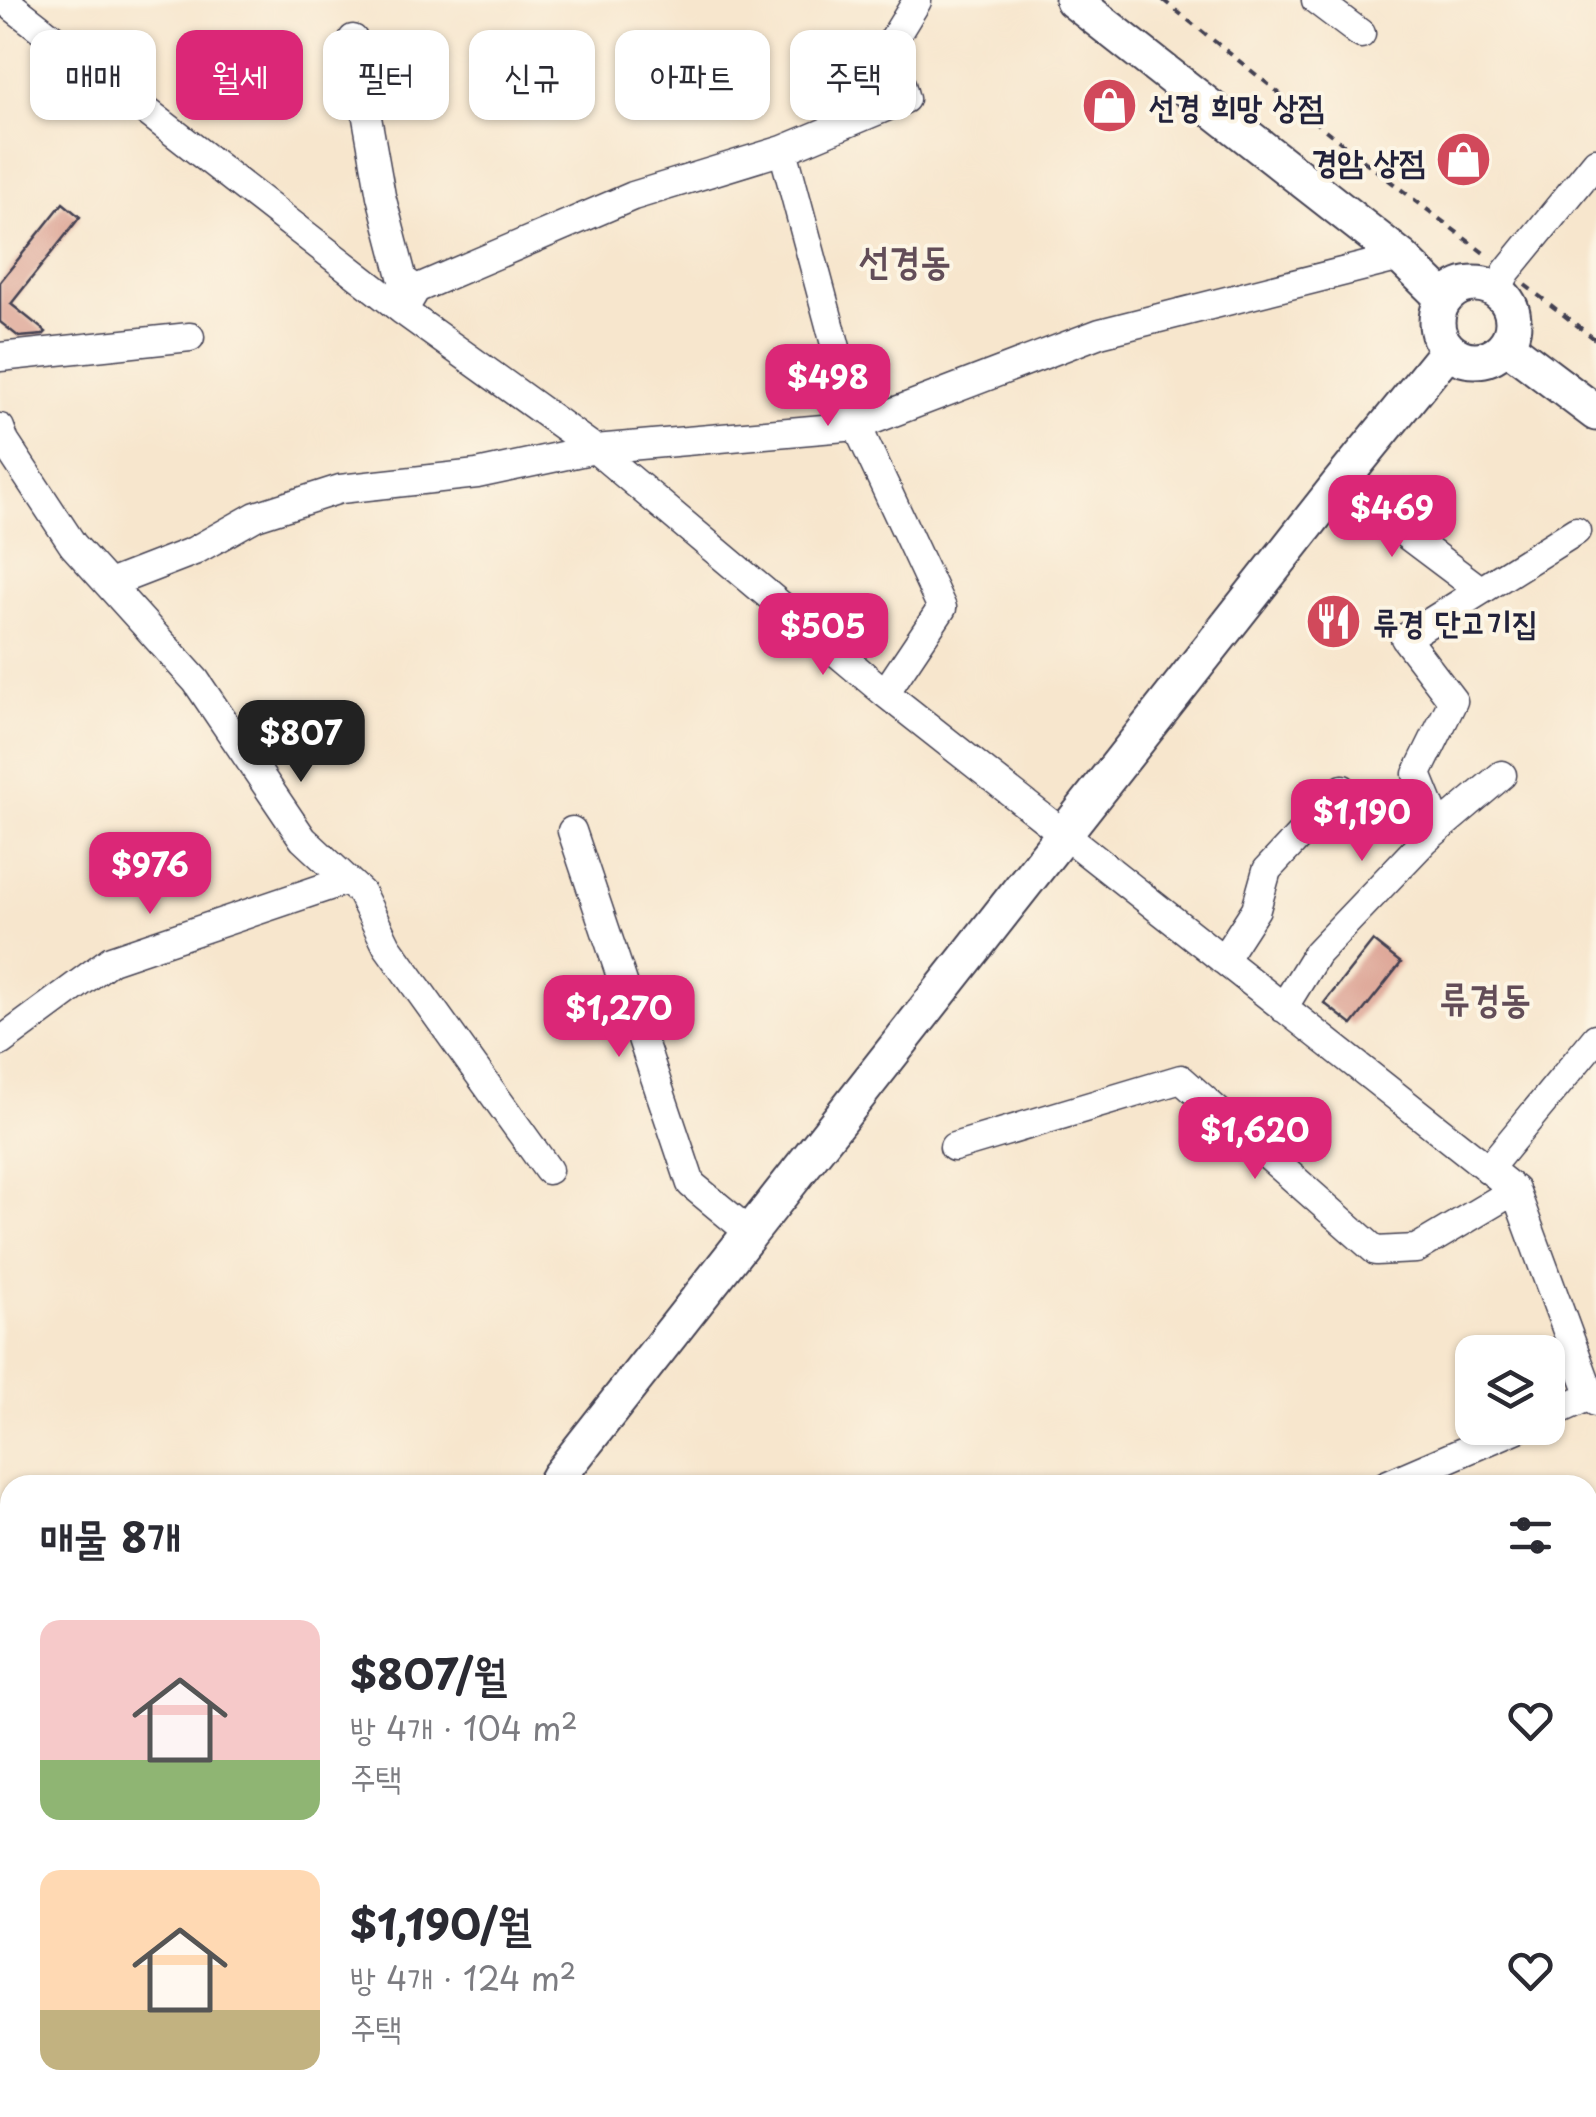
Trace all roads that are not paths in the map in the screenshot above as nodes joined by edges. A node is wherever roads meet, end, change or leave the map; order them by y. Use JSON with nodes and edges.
{"nodes":[{"id":1,"x":1074,"y":0,"type":"edge"},
{"id":2,"x":1316,"y":0,"type":"edge"},
{"id":3,"x":916,"y":1,"type":"edge"},
{"id":4,"x":9,"y":7,"type":"edge"},
{"id":5,"x":1361,"y":34,"type":"dead end"},
{"id":6,"x":367,"y":120,"type":"edge"},
{"id":7,"x":784,"y":150,"type":"junction"},
{"id":8,"x":1596,"y":162,"type":"edge"},
{"id":9,"x":1401,"y":258,"type":"junction"},
{"id":10,"x":1502,"y":280,"type":"junction"},
{"id":11,"x":1444,"y":298,"type":"junction"},
{"id":12,"x":409,"y":300,"type":"junction"},
{"id":13,"x":190,"y":337,"type":"dead end"},
{"id":14,"x":1506,"y":345,"type":"junction"},
{"id":15,"x":1448,"y":350,"type":"junction"},
{"id":16,"x":0,"y":357,"type":"edge"},
{"id":17,"x":1596,"y":413,"type":"edge"},
{"id":18,"x":857,"y":426,"type":"junction"},
{"id":19,"x":0,"y":428,"type":"edge"},
{"id":20,"x":595,"y":449,"type":"junction"},
{"id":21,"x":1339,"y":484,"type":"junction"},
{"id":22,"x":1576,"y":531,"type":"dead end"},
{"id":23,"x":108,"y":584,"type":"junction"},
{"id":24,"x":1480,"y":590,"type":"junction"},
{"id":25,"x":886,"y":693,"type":"junction"},
{"id":26,"x":1502,"y":776,"type":"dead end"},
{"id":27,"x":1343,"y":789,"type":"dead end"},
{"id":28,"x":1439,"y":828,"type":"junction"},
{"id":29,"x":572,"y":831,"type":"dead end"},
{"id":30,"x":1063,"y":834,"type":"junction"},
{"id":31,"x":347,"y":880,"type":"junction"},
{"id":32,"x":1223,"y":960,"type":"junction"},
{"id":33,"x":1283,"y":1008,"type":"junction"},
{"id":34,"x":1596,"y":1038,"type":"edge"},
{"id":35,"x":0,"y":1042,"type":"edge"},
{"id":36,"x":954,"y":1147,"type":"dead end"},
{"id":37,"x":1488,"y":1169,"type":"junction"},
{"id":38,"x":548,"y":1170,"type":"dead end"},
{"id":39,"x":1515,"y":1190,"type":"junction"},
{"id":40,"x":750,"y":1232,"type":"junction"},
{"id":41,"x":1594,"y":1397,"type":"edge"},
{"id":42,"x":1565,"y":1408,"type":"edge"},
{"id":43,"x":1479,"y":1445,"type":"edge"},
{"id":44,"x":559,"y":1475,"type":"edge"},
{"id":45,"x":1409,"y":1475,"type":"edge"}],
"edges":[{"from":1,"to":9,"type":"main road"},
{"from":2,"to":5,"type":"street"},
{"from":3,"to":7,"type":"street"},
{"from":4,"to":12,"type":"street"},
{"from":6,"to":12,"type":"street"},
{"from":7,"to":12,"type":"street"},
{"from":7,"to":18,"type":"street"},
{"from":8,"to":10,"type":"street"},
{"from":9,"to":11,"type":"main road"},
{"from":9,"to":18,"type":"street"},
{"from":10,"to":11,"type":"main road"},
{"from":10,"to":14,"type":"main road"},
{"from":11,"to":15,"type":"main road"},
{"from":12,"to":20,"type":"street"},
{"from":13,"to":16,"type":"street"},
{"from":14,"to":15,"type":"main road"},
{"from":14,"to":17,"type":"main road"},
{"from":15,"to":21,"type":"main road"},
{"from":18,"to":20,"type":"street"},
{"from":18,"to":25,"type":"street"},
{"from":19,"to":23,"type":"street"},
{"from":20,"to":23,"type":"street"},
{"from":20,"to":25,"type":"street"},
{"from":21,"to":24,"type":"street"},
{"from":21,"to":30,"type":"main road"},
{"from":22,"to":24,"type":"street"},
{"from":23,"to":31,"type":"street"},
{"from":24,"to":28,"type":"street"},
{"from":25,"to":30,"type":"street"},
{"from":26,"to":28,"type":"street"},
{"from":27,"to":32,"type":"street"},
{"from":28,"to":33,"type":"street"},
{"from":29,"to":40,"type":"street"},
{"from":30,"to":32,"type":"street"},
{"from":30,"to":40,"type":"main road"},
{"from":31,"to":35,"type":"street"},
{"from":31,"to":38,"type":"street"},
{"from":32,"to":33,"type":"street"},
{"from":33,"to":37,"type":"street"},
{"from":34,"to":37,"type":"street"},
{"from":36,"to":39,"type":"street"},
{"from":37,"to":39,"type":"street"},
{"from":39,"to":41,"type":"street"},
{"from":40,"to":44,"type":"main road"},
{"from":41,"to":42,"type":"street"},
{"from":43,"to":45,"type":"street"}]}
